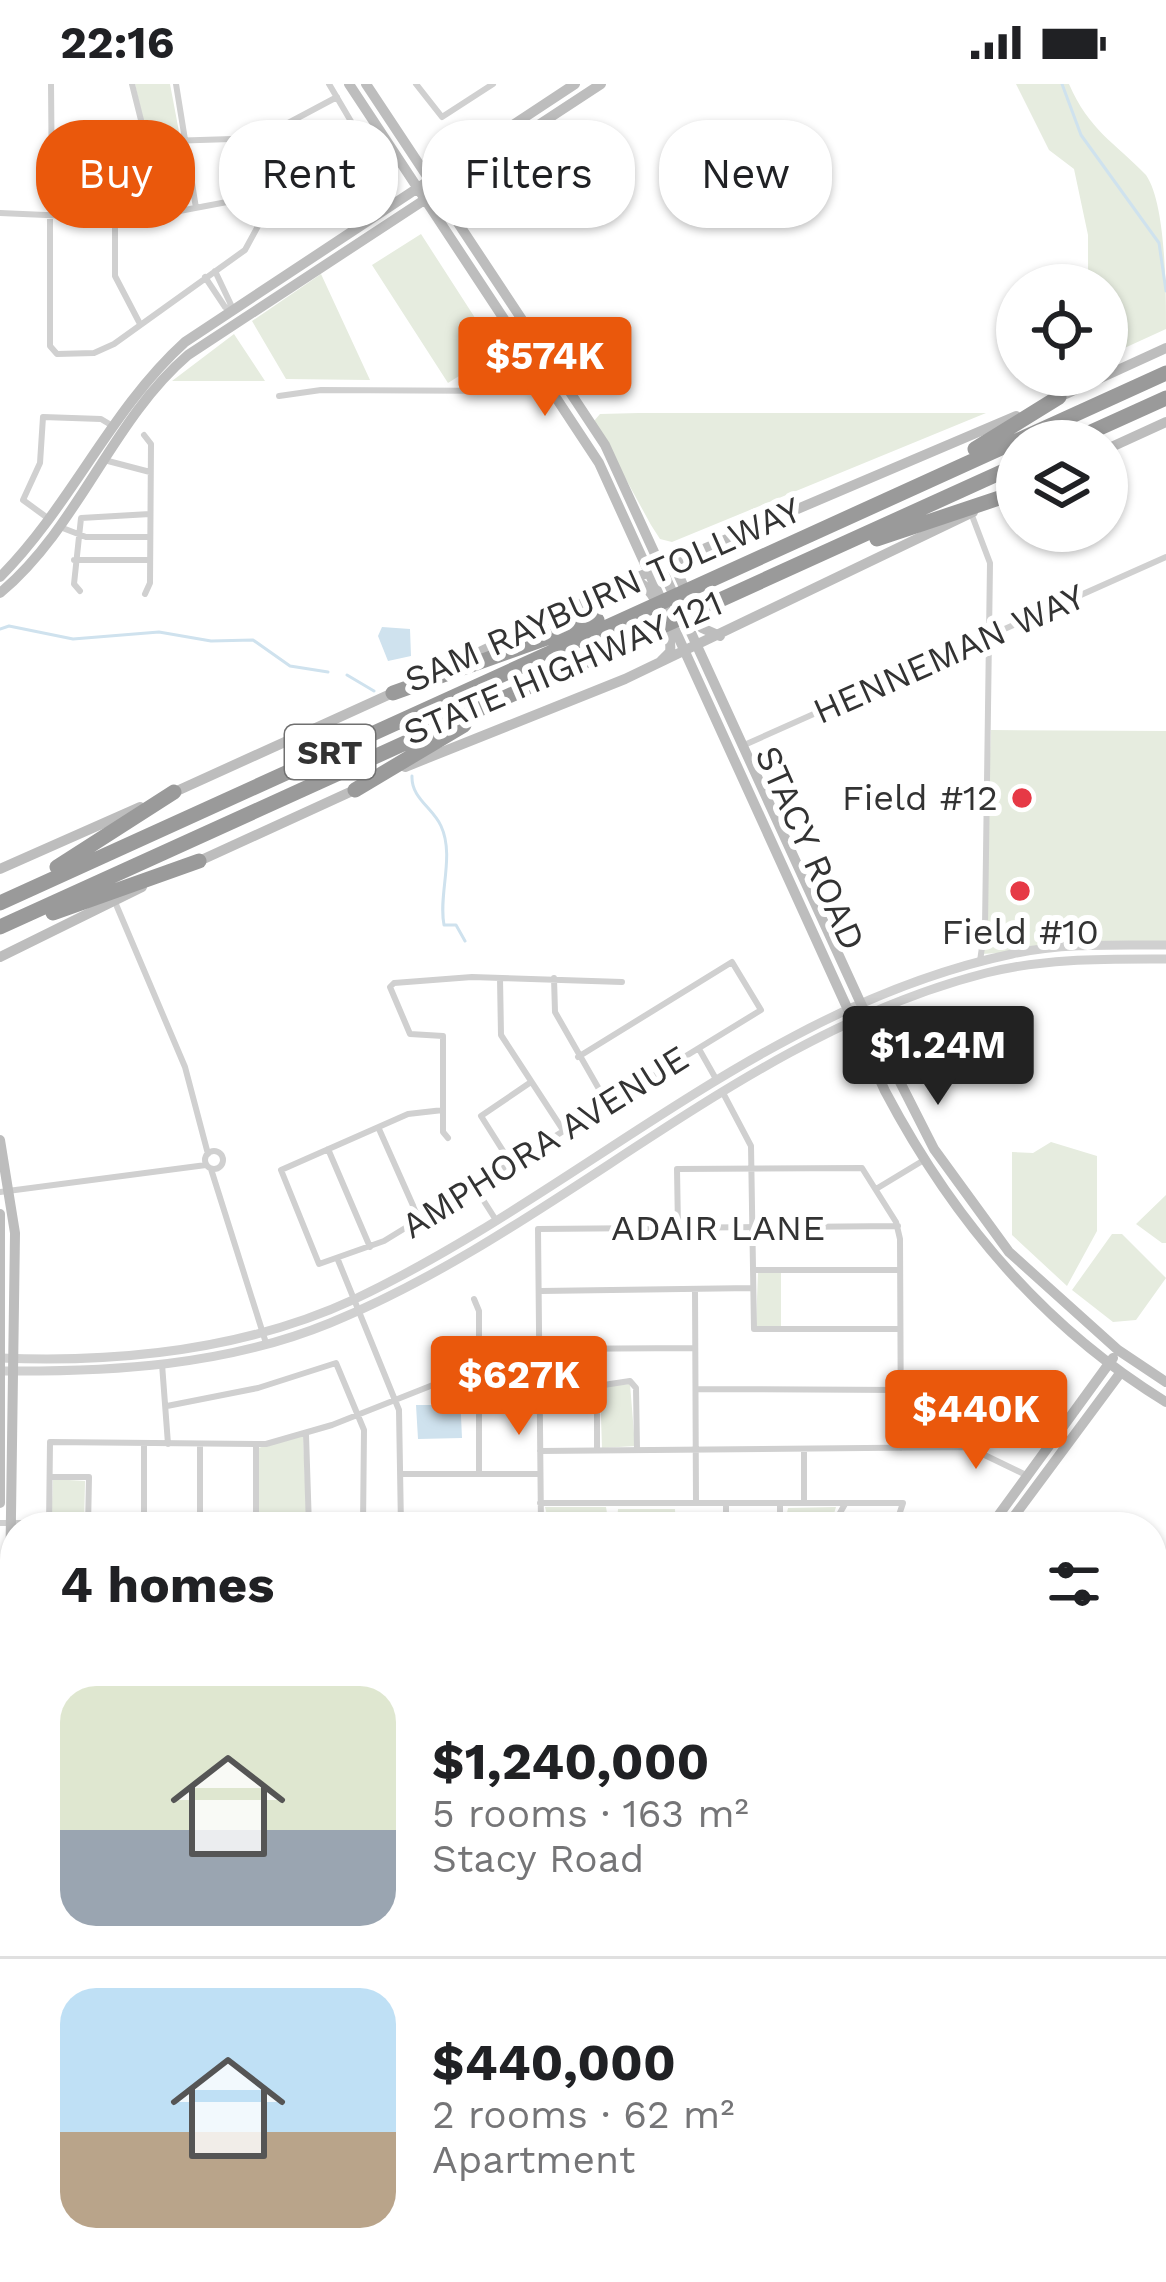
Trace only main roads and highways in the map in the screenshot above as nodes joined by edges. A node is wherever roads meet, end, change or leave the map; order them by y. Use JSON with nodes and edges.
{"nodes":[{"id":1,"x":349,"y":84,"type":"edge"},
{"id":2,"x":366,"y":84,"type":"edge"},
{"id":3,"x":574,"y":84,"type":"edge"},
{"id":4,"x":594,"y":86,"type":"edge"},
{"id":5,"x":522,"y":120,"type":"edge"},
{"id":6,"x":537,"y":120,"type":"edge"},
{"id":7,"x":422,"y":167,"type":"edge"},
{"id":8,"x":422,"y":189,"type":"edge"},
{"id":9,"x":418,"y":192,"type":"junction"},
{"id":10,"x":460,"y":228,"type":"edge"},
{"id":11,"x":236,"y":314,"type":"junction"},
{"id":12,"x":1166,"y":348,"type":"edge"},
{"id":13,"x":1128,"y":365,"type":"edge"},
{"id":14,"x":550,"y":373,"type":"junction"},
{"id":15,"x":1166,"y":373,"type":"edge"},
{"id":16,"x":1059,"y":397,"type":"joint"},
{"id":17,"x":1166,"y":398,"type":"edge"},
{"id":18,"x":1117,"y":420,"type":"edge"},
{"id":19,"x":1166,"y":422,"type":"edge"},
{"id":20,"x":1128,"y":439,"type":"edge"},
{"id":21,"x":602,"y":470,"type":"junction"},
{"id":22,"x":996,"y":475,"type":"edge"},
{"id":23,"x":936,"y":477,"type":"junction"},
{"id":24,"x":627,"y":491,"type":"junction"},
{"id":25,"x":996,"y":498,"type":"edge"},
{"id":26,"x":996,"y":500,"type":"edge"},
{"id":27,"x":56,"y":524,"type":"junction"},
{"id":28,"x":684,"y":557,"type":"junction"},
{"id":29,"x":805,"y":562,"type":"junction"},
{"id":30,"x":657,"y":568,"type":"junction"},
{"id":31,"x":0,"y":577,"type":"edge"},
{"id":32,"x":633,"y":579,"type":"junction"},
{"id":33,"x":0,"y":593,"type":"edge"},
{"id":34,"x":642,"y":606,"type":"junction"},
{"id":35,"x":722,"y":635,"type":"junction"},
{"id":36,"x":700,"y":645,"type":"junction"},
{"id":37,"x":687,"y":651,"type":"junction"},
{"id":38,"x":658,"y":664,"type":"junction"},
{"id":39,"x":392,"y":693,"type":"junction"},
{"id":40,"x":505,"y":697,"type":"junction"},
{"id":41,"x":355,"y":790,"type":"junction"},
{"id":42,"x":174,"y":792,"type":"junction"},
{"id":43,"x":199,"y":861,"type":"junction"},
{"id":44,"x":0,"y":869,"type":"edge"},
{"id":45,"x":795,"y":871,"type":"junction"},
{"id":46,"x":8,"y":899,"type":"edge"},
{"id":47,"x":0,"y":930,"type":"edge"},
{"id":48,"x":0,"y":957,"type":"edge"},
{"id":49,"x":862,"y":1021,"type":"junction"},
{"id":50,"x":0,"y":1140,"type":"edge"},
{"id":51,"x":6,"y":1191,"type":"edge"},
{"id":52,"x":0,"y":1214,"type":"edge"},
{"id":53,"x":1009,"y":1252,"type":"junction"},
{"id":54,"x":999,"y":1262,"type":"junction"},
{"id":55,"x":1118,"y":1350,"type":"junction"},
{"id":56,"x":1130,"y":1360,"type":"junction"},
{"id":57,"x":6,"y":1363,"type":"edge"},
{"id":58,"x":1108,"y":1364,"type":"junction"},
{"id":59,"x":1120,"y":1374,"type":"junction"},
{"id":60,"x":1166,"y":1382,"type":"edge"},
{"id":61,"x":1166,"y":1402,"type":"edge"},
{"id":62,"x":0,"y":1503,"type":"edge"},
{"id":63,"x":7,"y":1512,"type":"edge"},
{"id":64,"x":1001,"y":1512,"type":"edge"},
{"id":65,"x":1017,"y":1512,"type":"edge"}],
"edges":[{"from":1,"to":9,"type":"main road"},
{"from":2,"to":7,"type":"main road"},
{"from":3,"to":5,"type":"main road"},
{"from":4,"to":6,"type":"main road"},
{"from":8,"to":9,"type":"main road"},
{"from":9,"to":11,"type":"main road"},
{"from":9,"to":14,"type":"main road"},
{"from":10,"to":14,"type":"main road"},
{"from":11,"to":27,"type":"main road"},
{"from":11,"to":27,"type":"main road"},
{"from":12,"to":13,"type":"main road","name":"STATE HIGHWAY 121"},
{"from":14,"to":21,"type":"main road"},
{"from":14,"to":24,"type":"main road"},
{"from":15,"to":23,"type":"highway","name":"SAM RAYBURN TOLLWAY","number":"SRT"},
{"from":16,"to":23,"type":"highway"},
{"from":16,"to":28,"type":"main road","name":"STATE HIGHWAY 121"},
{"from":17,"to":18,"type":"highway"},
{"from":19,"to":20,"type":"main road"},
{"from":21,"to":24,"type":"main road"},
{"from":21,"to":30,"type":"main road"},
{"from":22,"to":29,"type":"highway","name":"SAM RAYBURN TOLLWAY","number":"SRT"},
{"from":23,"to":34,"type":"highway","name":"SAM RAYBURN TOLLWAY","number":"SRT"},
{"from":24,"to":30,"type":"main road"},
{"from":25,"to":29,"type":"highway"},
{"from":26,"to":35,"type":"main road","name":"STATE HIGHWAY 121"},
{"from":27,"to":31,"type":"main road"},
{"from":27,"to":33,"type":"main road"},
{"from":28,"to":30,"type":"main road","name":"STATE HIGHWAY 121"},
{"from":28,"to":35,"type":"main road"},
{"from":29,"to":40,"type":"highway","name":"SAM RAYBURN TOLLWAY","number":"SRT"},
{"from":30,"to":32,"type":"main road","name":"STATE HIGHWAY 121"},
{"from":30,"to":36,"type":"main road","name":"STACY ROAD"},
{"from":30,"to":37,"type":"main road","name":"STACY ROAD"},
{"from":32,"to":38,"type":"main road"},
{"from":32,"to":39,"type":"main road","name":"STATE HIGHWAY 121"},
{"from":34,"to":39,"type":"highway"},
{"from":34,"to":46,"type":"highway","name":"SAM RAYBURN TOLLWAY","number":"SRT"},
{"from":35,"to":36,"type":"main road","name":"STATE HIGHWAY 121"},
{"from":36,"to":37,"type":"main road","name":"STATE HIGHWAY 121"},
{"from":36,"to":45,"type":"main road","name":"STACY ROAD"},
{"from":37,"to":38,"type":"main road","name":"STATE HIGHWAY 121"},
{"from":37,"to":45,"type":"main road","name":"STACY ROAD"},
{"from":38,"to":41,"type":"main road","name":"STATE HIGHWAY 121"},
{"from":39,"to":42,"type":"main road","name":"STATE HIGHWAY 121"},
{"from":40,"to":41,"type":"highway"},
{"from":40,"to":47,"type":"highway","name":"SAM RAYBURN TOLLWAY","number":"SRT"},
{"from":41,"to":43,"type":"main road","name":"STATE HIGHWAY 121"},
{"from":42,"to":44,"type":"main road","name":"STATE HIGHWAY 121"},
{"from":42,"to":46,"type":"highway"},
{"from":43,"to":47,"type":"highway"},
{"from":43,"to":48,"type":"main road","name":"STATE HIGHWAY 121"},
{"from":45,"to":49,"type":"main road","name":"STACY ROAD"},
{"from":49,"to":53,"type":"main road","name":"STACY ROAD"},
{"from":49,"to":54,"type":"main road","name":"STACY ROAD"},
{"from":50,"to":51,"type":"main road"},
{"from":51,"to":57,"type":"main road"},
{"from":52,"to":57,"type":"main road"},
{"from":53,"to":54,"type":"main road"},
{"from":53,"to":55,"type":"main road","name":"STACY ROAD"},
{"from":54,"to":58,"type":"main road","name":"STACY ROAD"},
{"from":55,"to":56,"type":"main road","name":"STACY ROAD"},
{"from":55,"to":58,"type":"main road"},
{"from":56,"to":59,"type":"main road"},
{"from":56,"to":60,"type":"main road","name":"STACY ROAD"},
{"from":57,"to":62,"type":"main road"},
{"from":57,"to":63,"type":"main road"},
{"from":58,"to":59,"type":"main road","name":"STACY ROAD"},
{"from":58,"to":64,"type":"main road"},
{"from":59,"to":61,"type":"main road","name":"STACY ROAD"},
{"from":59,"to":65,"type":"main road"}]}
